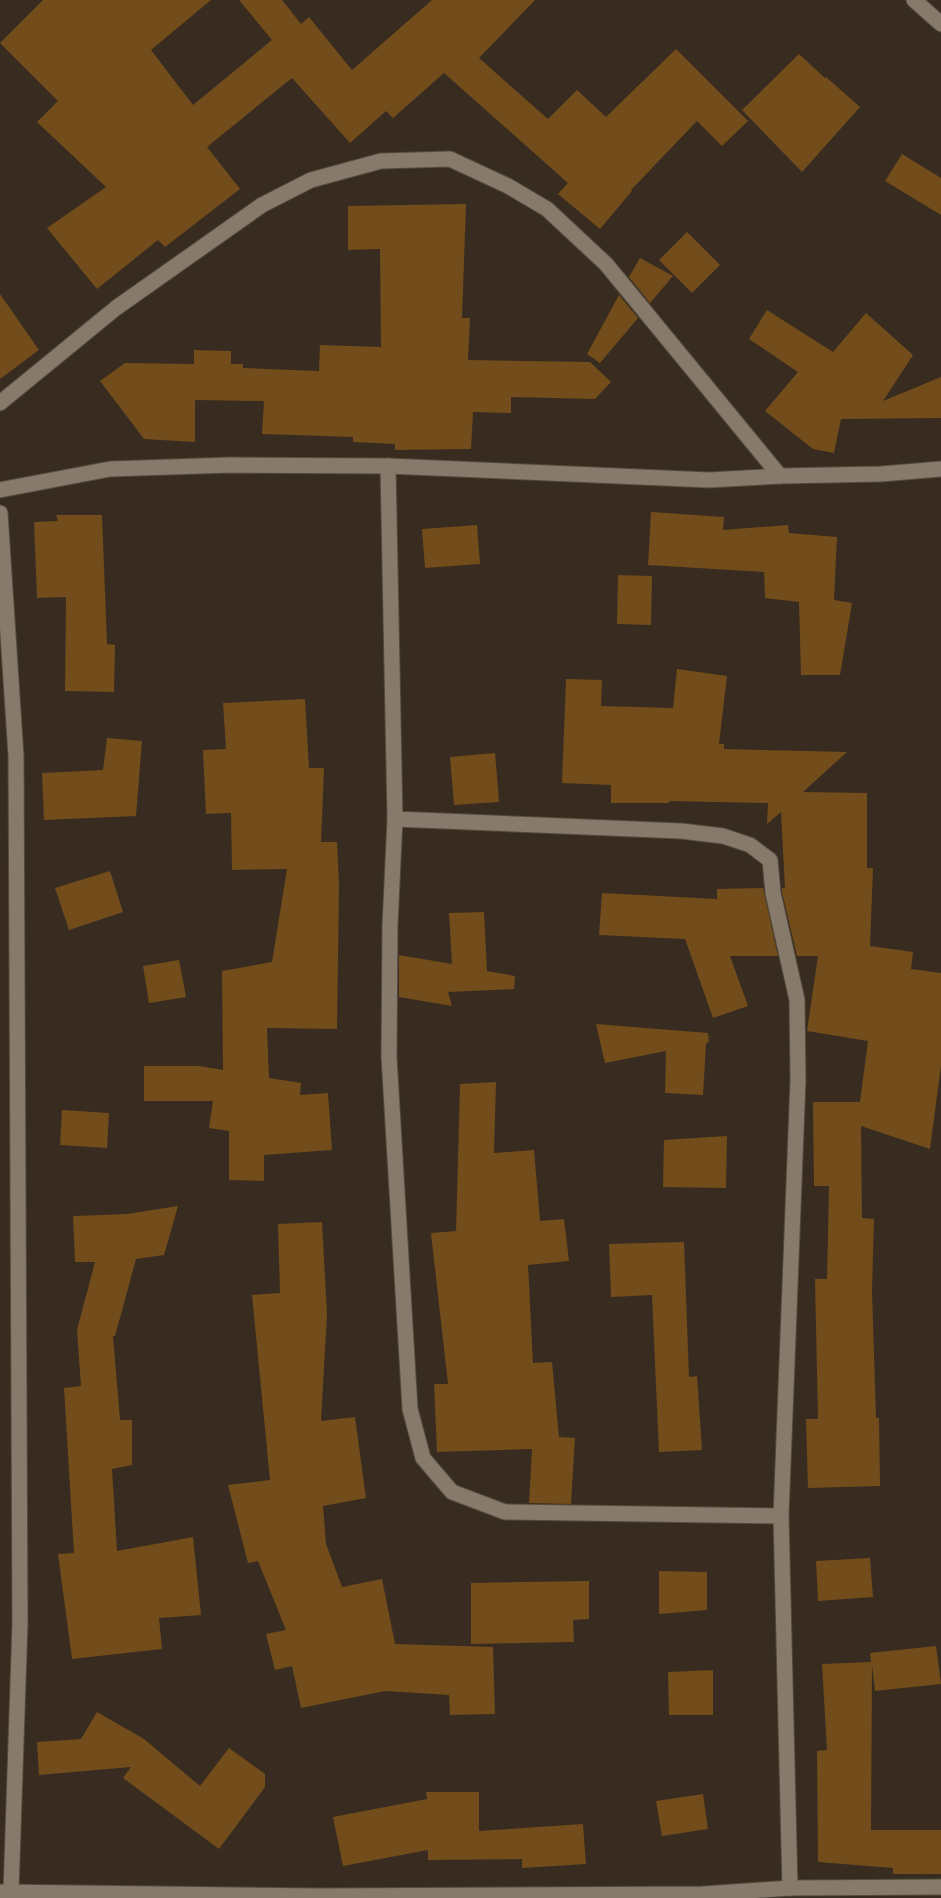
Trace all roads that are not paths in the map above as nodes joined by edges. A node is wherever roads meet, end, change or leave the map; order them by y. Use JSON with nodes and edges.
{"nodes":[{"id":1,"x":914,"y":0,"type":"edge"},
{"id":2,"x":941,"y":24,"type":"edge"},
{"id":3,"x":0,"y":403,"type":"edge"},
{"id":4,"x":388,"y":466,"type":"junction"},
{"id":5,"x":941,"y":469,"type":"edge"},
{"id":6,"x":780,"y":476,"type":"junction"},
{"id":7,"x":0,"y":490,"type":"edge"},
{"id":8,"x":0,"y":513,"type":"edge"},
{"id":9,"x":395,"y":819,"type":"junction"},
{"id":10,"x":781,"y":1516,"type":"junction"},
{"id":11,"x":941,"y":1887,"type":"edge"},
{"id":12,"x":790,"y":1888,"type":"junction"},
{"id":13,"x":6,"y":1892,"type":"edge"},
{"id":14,"x":702,"y":1896,"type":"edge"},
{"id":15,"x":321,"y":1897,"type":"edge"}],
"edges":[{"from":1,"to":2,"type":"street"},
{"from":3,"to":6,"type":"street"},
{"from":4,"to":6,"type":"street"},
{"from":4,"to":7,"type":"street"},
{"from":4,"to":9,"type":"street"},
{"from":5,"to":6,"type":"street"},
{"from":8,"to":13,"type":"street"},
{"from":9,"to":10,"type":"street"},
{"from":9,"to":10,"type":"street"},
{"from":10,"to":12,"type":"street"},
{"from":11,"to":12,"type":"street"},
{"from":12,"to":14,"type":"street"},
{"from":13,"to":15,"type":"street"},
{"from":14,"to":15,"type":"street"}]}
